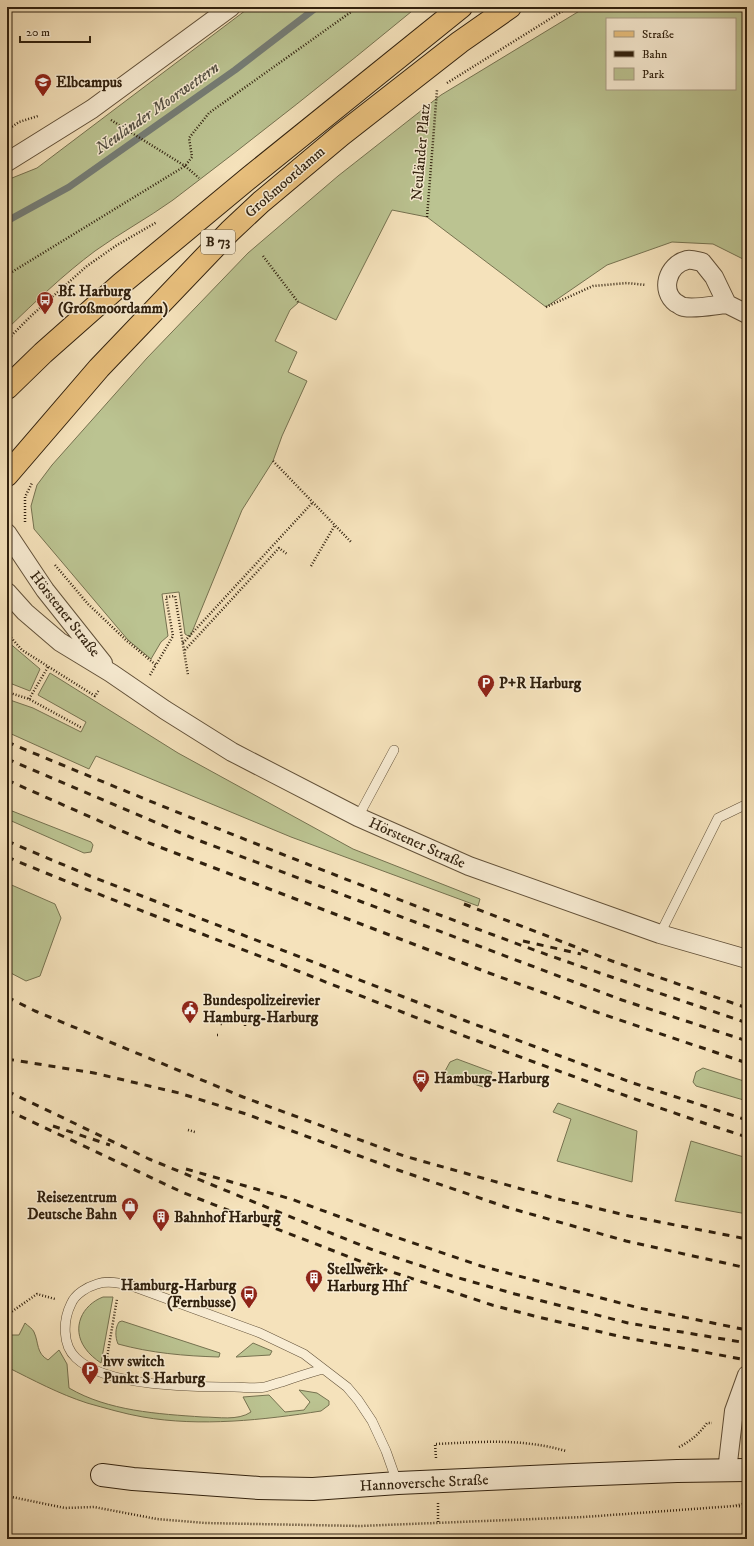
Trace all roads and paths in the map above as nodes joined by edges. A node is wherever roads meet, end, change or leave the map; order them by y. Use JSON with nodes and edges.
{"nodes":[{"id":1,"x":231,"y":7,"type":"edge"},
{"id":2,"x":358,"y":7,"type":"edge"},
{"id":3,"x":461,"y":7,"type":"edge"},
{"id":4,"x":510,"y":7,"type":"edge"},
{"id":5,"x":569,"y":7,"type":"edge"},
{"id":6,"x":444,"y":85,"type":"dead end"},
{"id":7,"x":431,"y":94,"type":"dead end"},
{"id":8,"x":107,"y":118,"type":"dead end"},
{"id":9,"x":7,"y":162,"type":"edge"},
{"id":10,"x":185,"y":166,"type":"junction"},
{"id":11,"x":199,"y":178,"type":"dead end"},
{"id":12,"x":427,"y":217,"type":"dead end"},
{"id":13,"x":158,"y":222,"type":"dead end"},
{"id":14,"x":263,"y":256,"type":"dead end"},
{"id":15,"x":7,"y":275,"type":"edge"},
{"id":16,"x":667,"y":288,"type":"junction"},
{"id":17,"x":298,"y":302,"type":"dead end"},
{"id":18,"x":728,"y":304,"type":"junction"},
{"id":19,"x":546,"y":308,"type":"dead end"},
{"id":20,"x":747,"y":314,"type":"edge"},
{"id":21,"x":7,"y":340,"type":"edge"},
{"id":22,"x":7,"y":388,"type":"edge"},
{"id":23,"x":273,"y":461,"type":"dead end"},
{"id":24,"x":7,"y":475,"type":"edge"},
{"id":25,"x":34,"y":480,"type":"dead end"},
{"id":26,"x":313,"y":502,"type":"junction"},
{"id":27,"x":335,"y":525,"type":"junction"},
{"id":28,"x":25,"y":528,"type":"dead end"},
{"id":29,"x":7,"y":533,"type":"edge"},
{"id":30,"x":352,"y":543,"type":"dead end"},
{"id":31,"x":288,"y":554,"type":"dead end"},
{"id":32,"x":54,"y":563,"type":"dead end"},
{"id":33,"x":311,"y":566,"type":"dead end"},
{"id":34,"x":7,"y":592,"type":"edge"},
{"id":35,"x":7,"y":633,"type":"edge"},
{"id":36,"x":183,"y":643,"type":"junction"},
{"id":37,"x":184,"y":650,"type":"junction"},
{"id":38,"x":48,"y":667,"type":"junction"},
{"id":39,"x":111,"y":673,"type":"junction"},
{"id":40,"x":188,"y":675,"type":"dead end"},
{"id":41,"x":7,"y":692,"type":"edge"},
{"id":42,"x":29,"y":700,"type":"junction"},
{"id":43,"x":82,"y":728,"type":"dead end"},
{"id":44,"x":394,"y":750,"type":"dead end"},
{"id":45,"x":747,"y":804,"type":"edge"},
{"id":46,"x":358,"y":817,"type":"junction"},
{"id":47,"x":660,"y":934,"type":"junction"},
{"id":48,"x":747,"y":959,"type":"edge"},
{"id":49,"x":188,"y":1130,"type":"dead end"},
{"id":50,"x":195,"y":1132,"type":"dead end"},
{"id":51,"x":119,"y":1283,"type":"junction"},
{"id":52,"x":71,"y":1303,"type":"junction"},
{"id":53,"x":7,"y":1315,"type":"edge"},
{"id":54,"x":323,"y":1369,"type":"junction"},
{"id":55,"x":104,"y":1373,"type":"junction"},
{"id":56,"x":745,"y":1380,"type":"edge"},
{"id":57,"x":737,"y":1470,"type":"edge"},
{"id":58,"x":102,"y":1475,"type":"dead end"},
{"id":59,"x":398,"y":1483,"type":"junction"},
{"id":60,"x":7,"y":1496,"type":"edge"},
{"id":61,"x":747,"y":1503,"type":"edge"},
{"id":62,"x":734,"y":1506,"type":"junction"},
{"id":63,"x":747,"y":1507,"type":"edge"}],
"edges":[{"from":1,"to":9,"type":"street"},
{"from":2,"to":10,"type":"path"},
{"from":3,"to":22,"type":"main road","name":"Großmoordamm","number":"B 73"},
{"from":4,"to":24,"type":"main road","name":"Großmoordamm","number":"B 73"},
{"from":5,"to":6,"type":"path"},
{"from":7,"to":12,"type":"path","name":"Neuländer Platz"},
{"from":8,"to":10,"type":"path"},
{"from":10,"to":11,"type":"path"},
{"from":10,"to":15,"type":"path"},
{"from":13,"to":21,"type":"path"},
{"from":14,"to":17,"type":"path"},
{"from":16,"to":18,"type":"street"},
{"from":16,"to":18,"type":"street"},
{"from":16,"to":19,"type":"path"},
{"from":18,"to":20,"type":"street"},
{"from":23,"to":26,"type":"path"},
{"from":25,"to":28,"type":"path"},
{"from":26,"to":27,"type":"path"},
{"from":26,"to":36,"type":"path"},
{"from":27,"to":30,"type":"path"},
{"from":27,"to":33,"type":"path"},
{"from":29,"to":39,"type":"street","name":"Hörstener Straße"},
{"from":31,"to":37,"type":"path"},
{"from":32,"to":36,"type":"path"},
{"from":34,"to":39,"type":"street","name":"Hörstener Straße"},
{"from":35,"to":38,"type":"path"},
{"from":36,"to":37,"type":"path"},
{"from":37,"to":40,"type":"path"},
{"from":38,"to":39,"type":"path"},
{"from":38,"to":42,"type":"path"},
{"from":39,"to":46,"type":"street","name":"Hörstener Straße"},
{"from":41,"to":42,"type":"path"},
{"from":42,"to":43,"type":"path"},
{"from":44,"to":46,"type":"lane"},
{"from":45,"to":47,"type":"lane"},
{"from":46,"to":47,"type":"street","name":"Hörstener Straße"},
{"from":47,"to":48,"type":"street","name":"Hörstener Straße"},
{"from":49,"to":50,"type":"path"},
{"from":51,"to":52,"type":"lane"},
{"from":51,"to":54,"type":"lane"},
{"from":51,"to":55,"type":"path"},
{"from":52,"to":53,"type":"path"},
{"from":52,"to":55,"type":"lane"},
{"from":54,"to":55,"type":"lane"},
{"from":54,"to":59,"type":"lane"},
{"from":56,"to":57,"type":"street"},
{"from":57,"to":59,"type":"main road","name":"Hannoversche Straße"},
{"from":58,"to":59,"type":"main road","name":"Hannoversche Straße"},
{"from":60,"to":62,"type":"path"},
{"from":61,"to":62,"type":"path"},
{"from":62,"to":63,"type":"path"}]}
